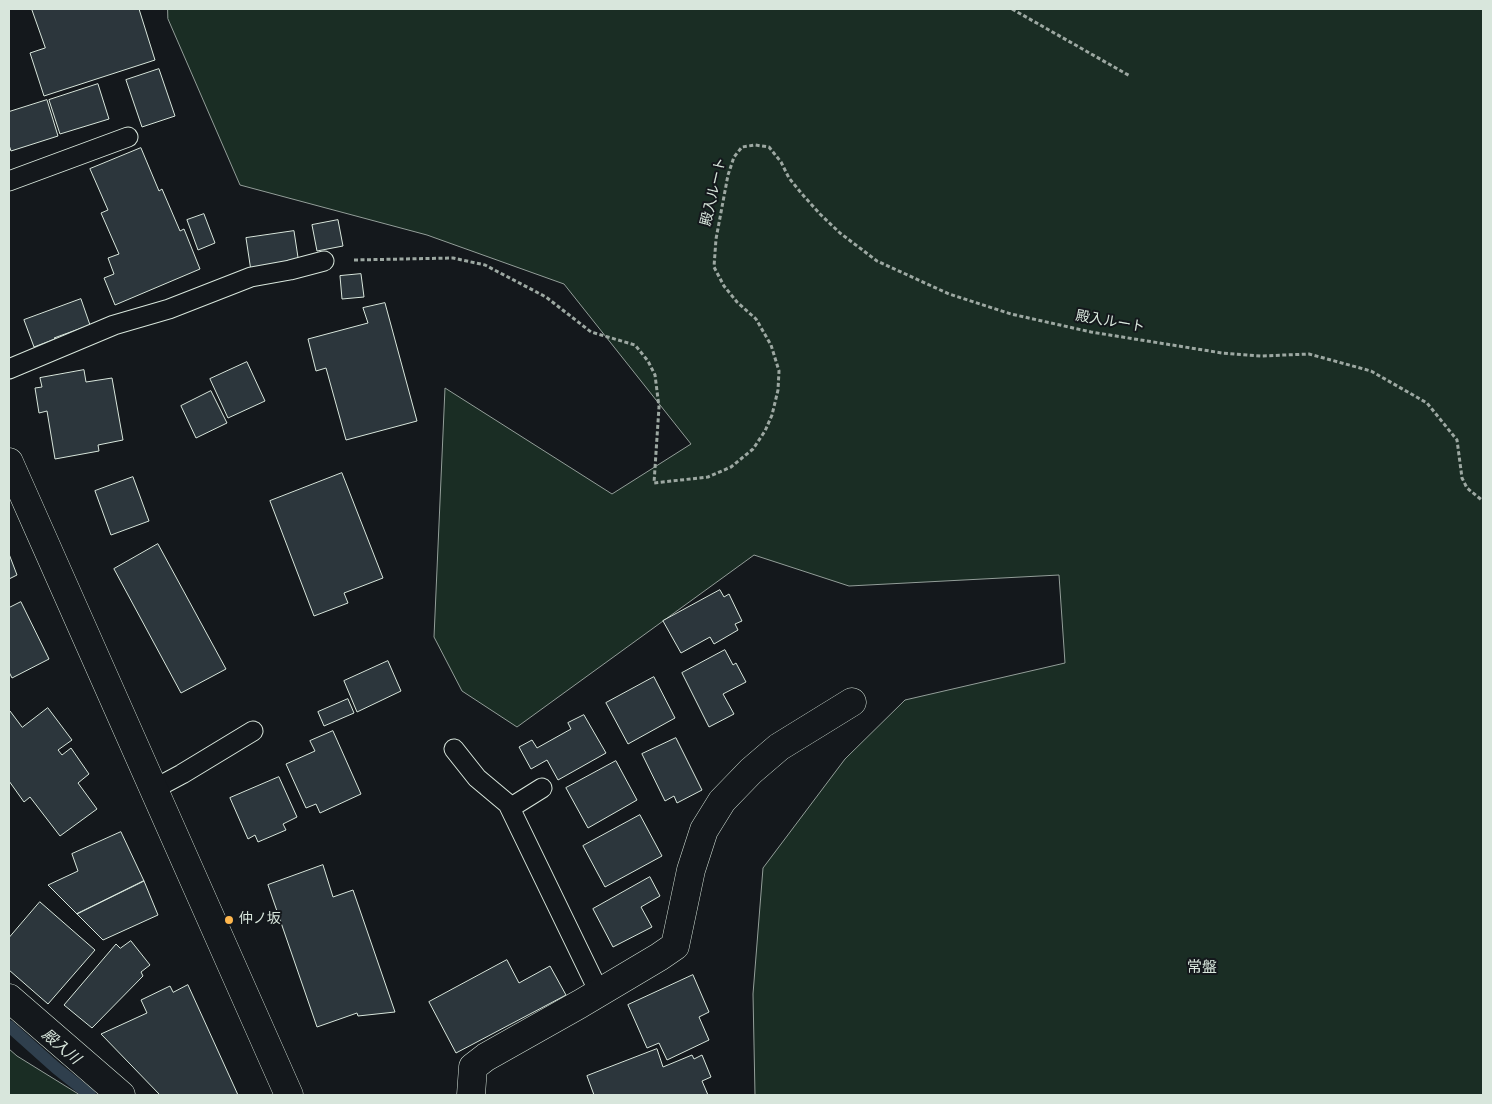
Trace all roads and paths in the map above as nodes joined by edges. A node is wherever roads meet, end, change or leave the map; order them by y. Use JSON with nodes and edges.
{"nodes":[{"id":1,"x":1012,"y":9,"type":"edge"},
{"id":2,"x":1130,"y":76,"type":"dead end"},
{"id":3,"x":128,"y":137,"type":"dead end"},
{"id":4,"x":9,"y":181,"type":"edge"},
{"id":5,"x":324,"y":261,"type":"joint"},
{"id":6,"x":9,"y":369,"type":"edge"},
{"id":7,"x":9,"y":462,"type":"edge"},
{"id":8,"x":1483,"y":501,"type":"edge"},
{"id":9,"x":852,"y":702,"type":"dead end"},
{"id":10,"x":253,"y":731,"type":"dead end"},
{"id":11,"x":454,"y":749,"type":"dead end"},
{"id":12,"x":542,"y":788,"type":"dead end"},
{"id":13,"x":154,"y":789,"type":"junction"},
{"id":14,"x":510,"y":808,"type":"junction"},
{"id":15,"x":599,"y":992,"type":"junction"},
{"id":16,"x":9,"y":998,"type":"edge"},
{"id":17,"x":121,"y":1095,"type":"edge"},
{"id":18,"x":289,"y":1095,"type":"edge"},
{"id":19,"x":471,"y":1095,"type":"edge"}],
"edges":[{"from":1,"to":2,"type":"path"},
{"from":3,"to":4,"type":"lane"},
{"from":5,"to":6,"type":"lane"},
{"from":5,"to":8,"type":"path","name":"殿入ルート"},
{"from":7,"to":13,"type":"street"},
{"from":9,"to":15,"type":"street"},
{"from":10,"to":13,"type":"lane"},
{"from":11,"to":14,"type":"lane"},
{"from":12,"to":14,"type":"lane"},
{"from":13,"to":18,"type":"street"},
{"from":14,"to":15,"type":"lane"},
{"from":15,"to":19,"type":"street"},
{"from":16,"to":17,"type":"street"}]}
